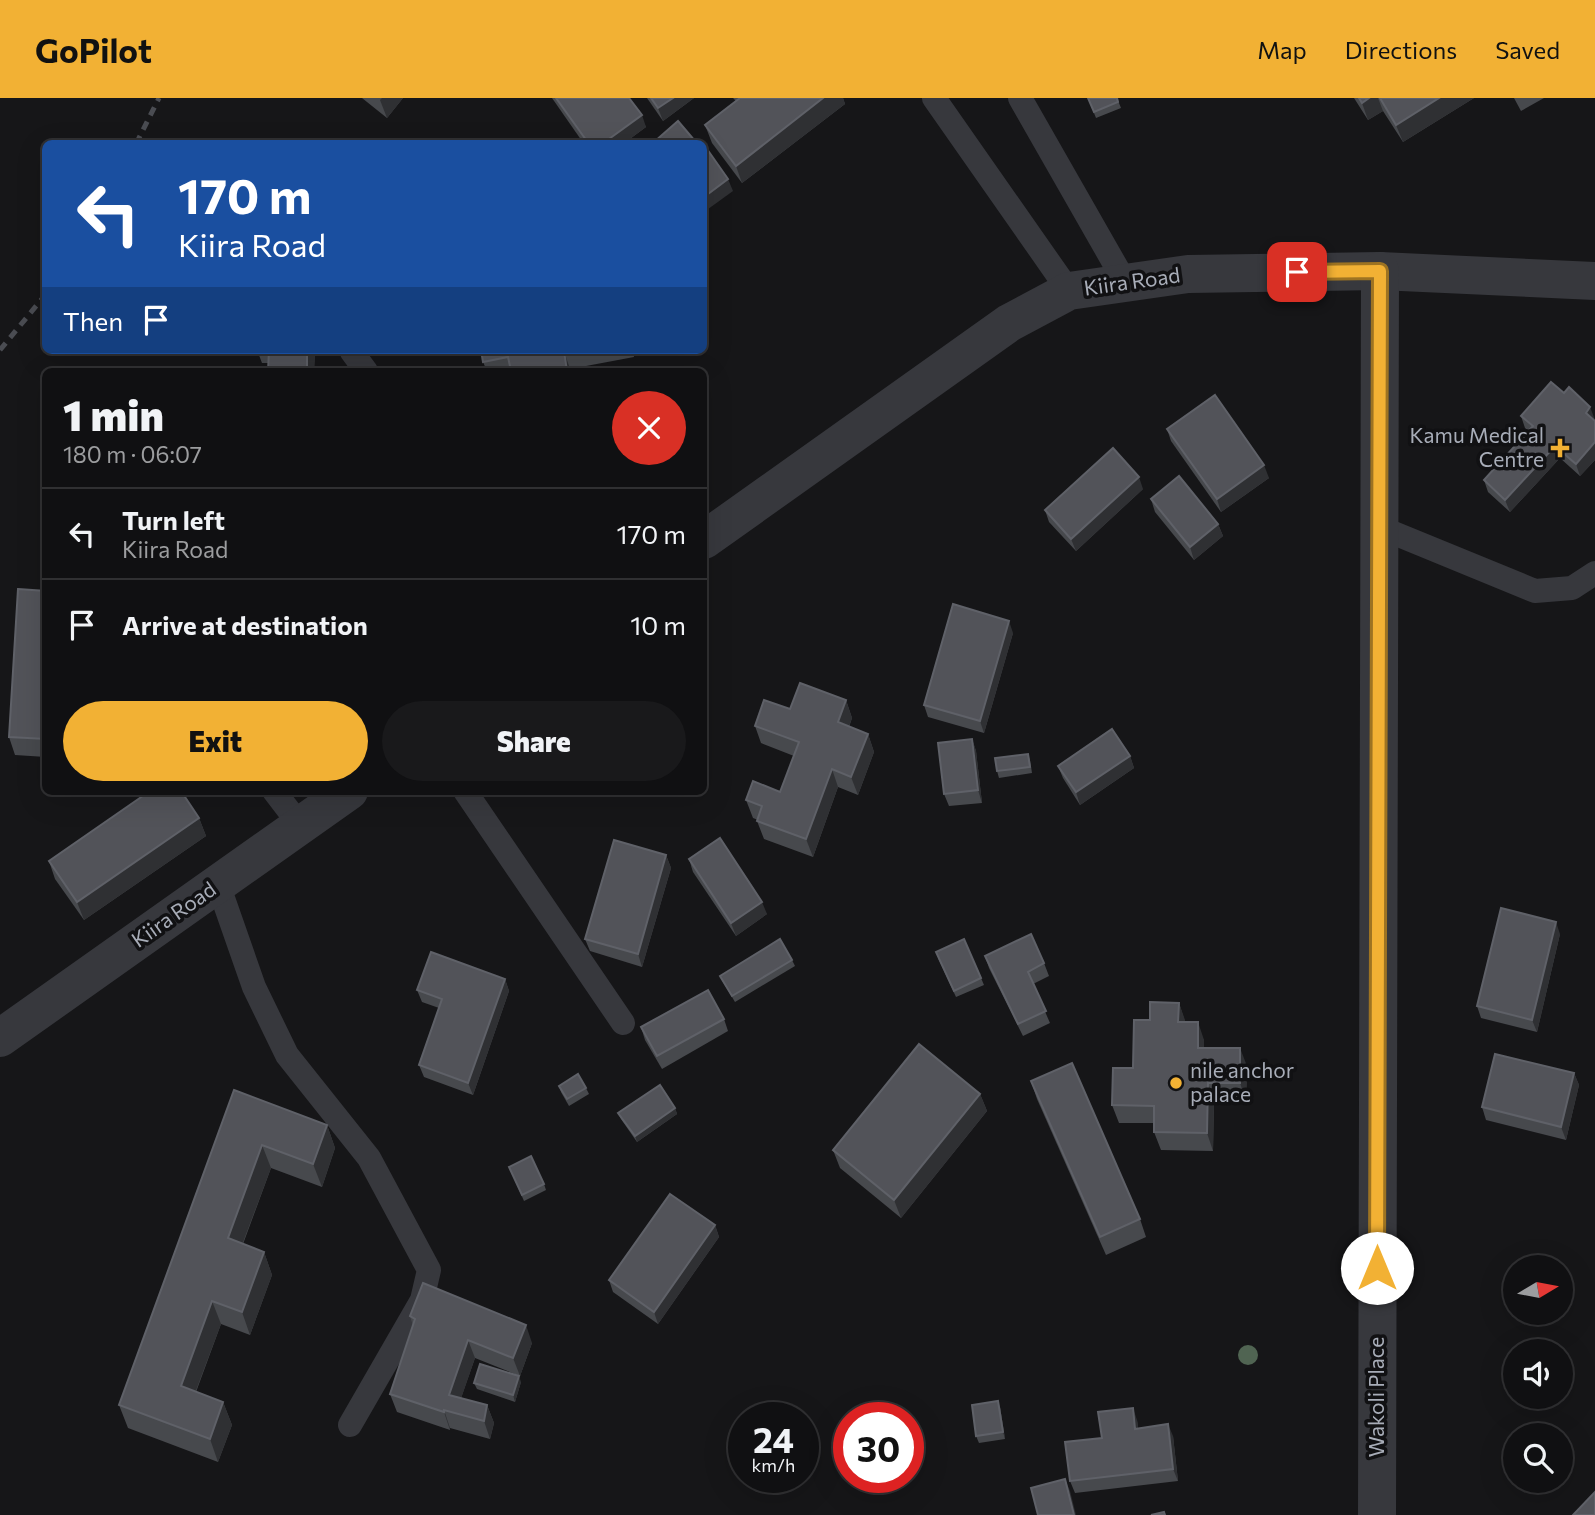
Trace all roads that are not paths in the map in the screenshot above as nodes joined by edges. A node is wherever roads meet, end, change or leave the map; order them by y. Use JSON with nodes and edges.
{"nodes":[{"id":1,"x":934,"y":98,"type":"edge"},
{"id":2,"x":1020,"y":98,"type":"edge"},
{"id":3,"x":1380,"y":271,"type":"junction"},
{"id":4,"x":1595,"y":281,"type":"edge"},
{"id":5,"x":1125,"y":282,"type":"junction"},
{"id":6,"x":1069,"y":291,"type":"junction"},
{"id":7,"x":1379,"y":527,"type":"junction"},
{"id":8,"x":707,"y":538,"type":"edge"},
{"id":9,"x":1595,"y":573,"type":"edge"},
{"id":10,"x":277,"y":795,"type":"edge"},
{"id":11,"x":343,"y":795,"type":"edge"},
{"id":12,"x":468,"y":795,"type":"edge"},
{"id":13,"x":300,"y":825,"type":"junction"},
{"id":14,"x":218,"y":884,"type":"junction"},
{"id":15,"x":623,"y":1023,"type":"dead end"},
{"id":16,"x":0,"y":1038,"type":"edge"},
{"id":17,"x":350,"y":1425,"type":"dead end"},
{"id":18,"x":1377,"y":1515,"type":"edge"}],
"edges":[{"from":1,"to":6,"type":"lane"},
{"from":2,"to":5,"type":"lane"},
{"from":3,"to":4,"type":"street","name":"Kiira Road"},
{"from":3,"to":5,"type":"street","name":"Kiira Road"},
{"from":3,"to":7,"type":"street","name":"Wakoli Place"},
{"from":5,"to":6,"type":"street","name":"Kiira Road"},
{"from":6,"to":8,"type":"street","name":"Kiira Road"},
{"from":7,"to":9,"type":"lane"},
{"from":7,"to":18,"type":"street","name":"Wakoli Place"},
{"from":10,"to":13,"type":"lane"},
{"from":11,"to":13,"type":"street","name":"Kiira Road"},
{"from":12,"to":15,"type":"lane"},
{"from":13,"to":14,"type":"street","name":"Kiira Road"},
{"from":14,"to":16,"type":"street","name":"Kiira Road"},
{"from":14,"to":17,"type":"lane"}]}
